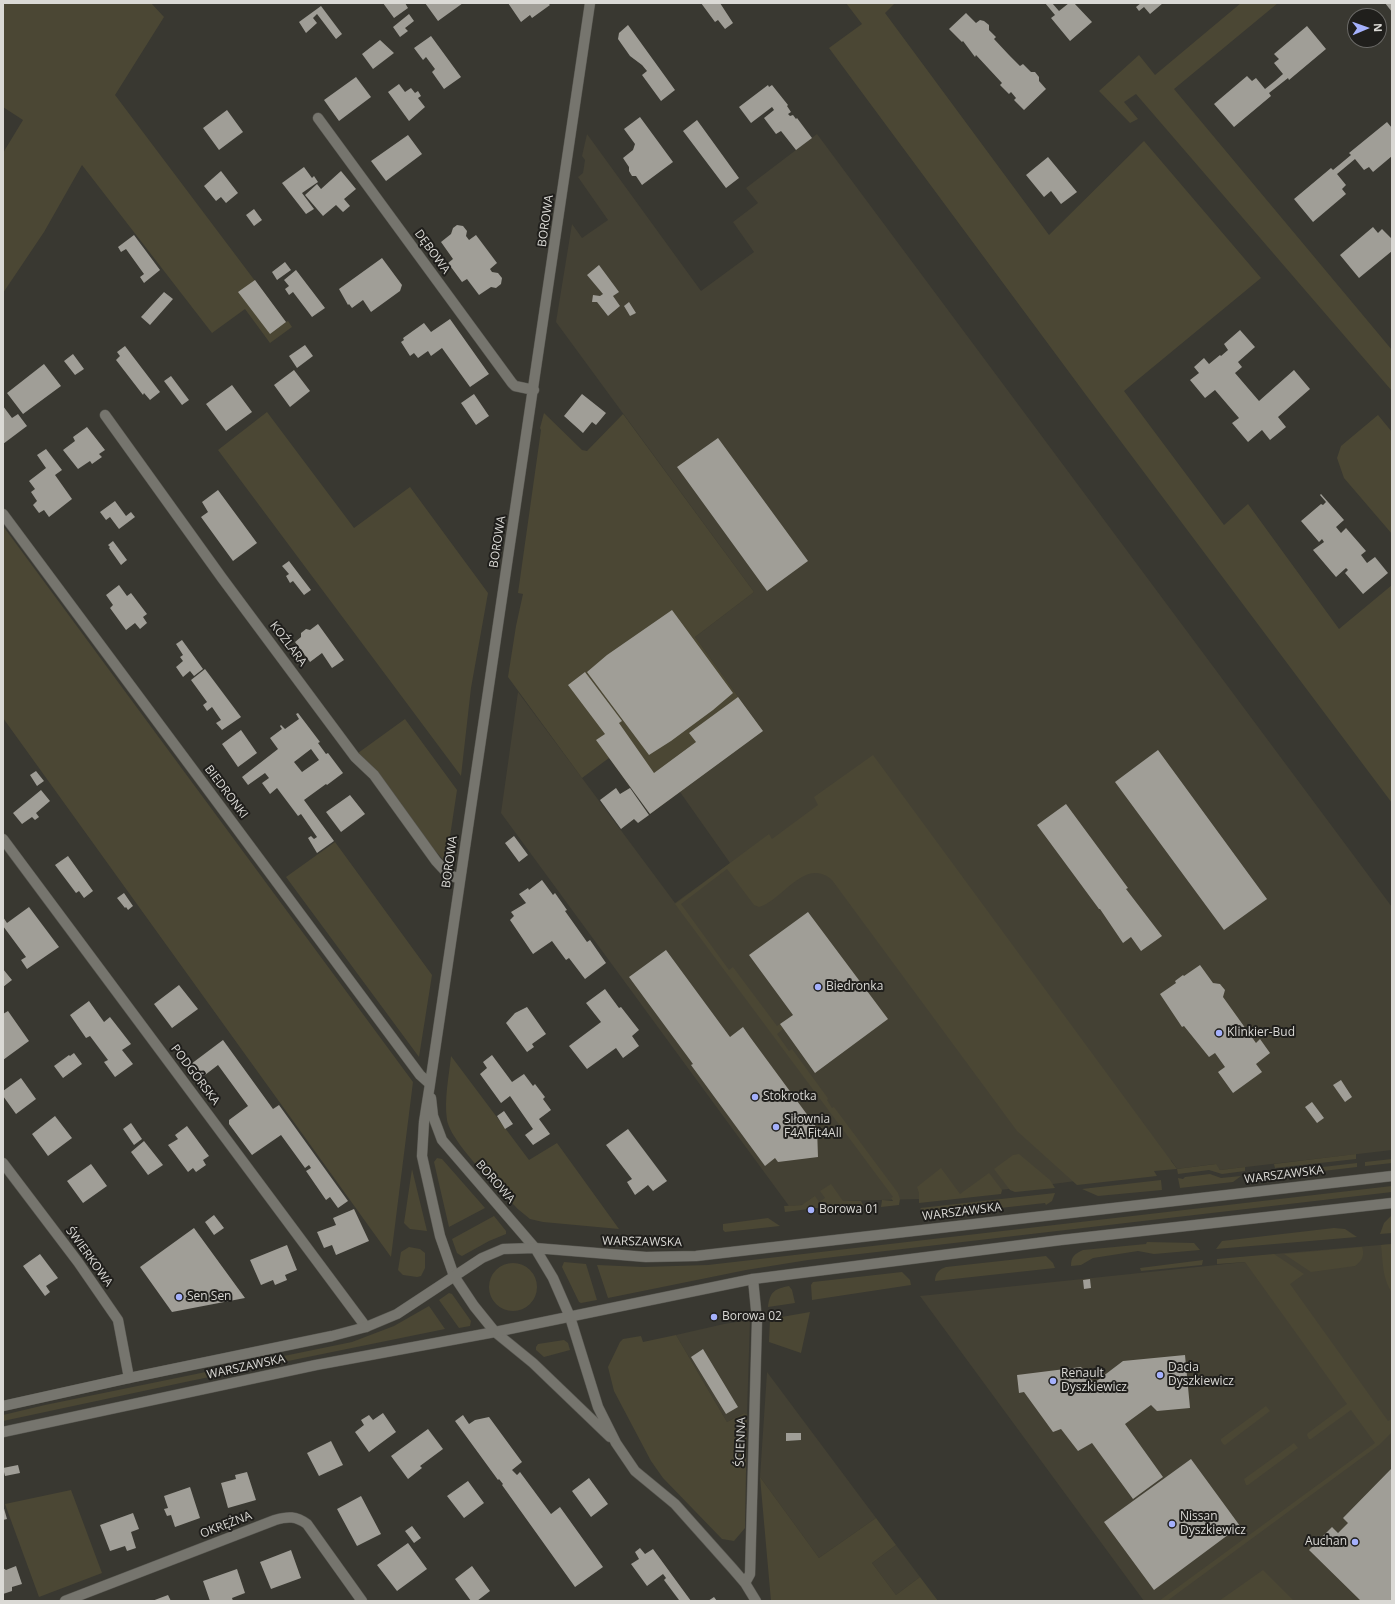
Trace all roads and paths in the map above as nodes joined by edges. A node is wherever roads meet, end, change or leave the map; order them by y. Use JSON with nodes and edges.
{"nodes":[{"id":1,"x":590,"y":3,"type":"edge"},
{"id":2,"x":318,"y":118,"type":"dead end"},
{"id":3,"x":534,"y":390,"type":"junction"},
{"id":4,"x":105,"y":415,"type":"dead end"},
{"id":5,"x":3,"y":514,"type":"edge"},
{"id":6,"x":3,"y":839,"type":"edge"},
{"id":7,"x":460,"y":879,"type":"junction"},
{"id":8,"x":430,"y":1084,"type":"junction"},
{"id":9,"x":3,"y":1163,"type":"edge"},
{"id":10,"x":1392,"y":1176,"type":"edge"},
{"id":11,"x":1392,"y":1203,"type":"edge"},
{"id":12,"x":535,"y":1248,"type":"junction"},
{"id":13,"x":454,"y":1276,"type":"junction"},
{"id":14,"x":753,"y":1279,"type":"junction"},
{"id":15,"x":570,"y":1317,"type":"junction"},
{"id":16,"x":366,"y":1327,"type":"junction"},
{"id":17,"x":495,"y":1332,"type":"junction"},
{"id":18,"x":128,"y":1378,"type":"junction"},
{"id":19,"x":3,"y":1406,"type":"edge"},
{"id":20,"x":3,"y":1432,"type":"edge"},
{"id":21,"x":616,"y":1443,"type":"junction"},
{"id":22,"x":745,"y":1583,"type":"junction"},
{"id":23,"x":65,"y":1601,"type":"edge"},
{"id":24,"x":362,"y":1601,"type":"edge"},
{"id":25,"x":756,"y":1601,"type":"edge"}],
"edges":[{"from":1,"to":3,"type":"street","name":"BOROWA"},
{"from":2,"to":3,"type":"street","name":"DĘBOWA"},
{"from":3,"to":7,"type":"street","name":"BOROWA"},
{"from":4,"to":7,"type":"street","name":"KOŹLARA"},
{"from":5,"to":8,"type":"street","name":"BIEDRONKI"},
{"from":6,"to":16,"type":"street","name":"PODGÓRSKA"},
{"from":7,"to":8,"type":"street","name":"BOROWA"},
{"from":8,"to":12,"type":"street","name":"BOROWA"},
{"from":8,"to":13,"type":"street","name":"BOROWA"},
{"from":9,"to":18,"type":"street","name":"ŚWIERKOWA"},
{"from":10,"to":12,"type":"street","name":"WARSZAWSKA"},
{"from":11,"to":14,"type":"street"},
{"from":12,"to":13,"type":"street","name":"WARSZAWSKA"},
{"from":12,"to":15,"type":"street","name":"BOROWA"},
{"from":13,"to":16,"type":"street","name":"WARSZAWSKA"},
{"from":13,"to":17,"type":"street","name":"BOROWA"},
{"from":14,"to":15,"type":"street"},
{"from":14,"to":22,"type":"street","name":"ŚCIENNA"},
{"from":15,"to":17,"type":"street","name":"WARSZAWSKA"},
{"from":15,"to":21,"type":"street","name":"BOROWA"},
{"from":16,"to":18,"type":"street","name":"WARSZAWSKA"},
{"from":17,"to":20,"type":"street","name":"WARSZAWSKA"},
{"from":17,"to":21,"type":"street","name":"BOROWA"},
{"from":18,"to":19,"type":"street","name":"WARSZAWSKA"},
{"from":21,"to":22,"type":"street"},
{"from":22,"to":25,"type":"street"},
{"from":23,"to":24,"type":"street","name":"OKRĘŻNA"}]}
